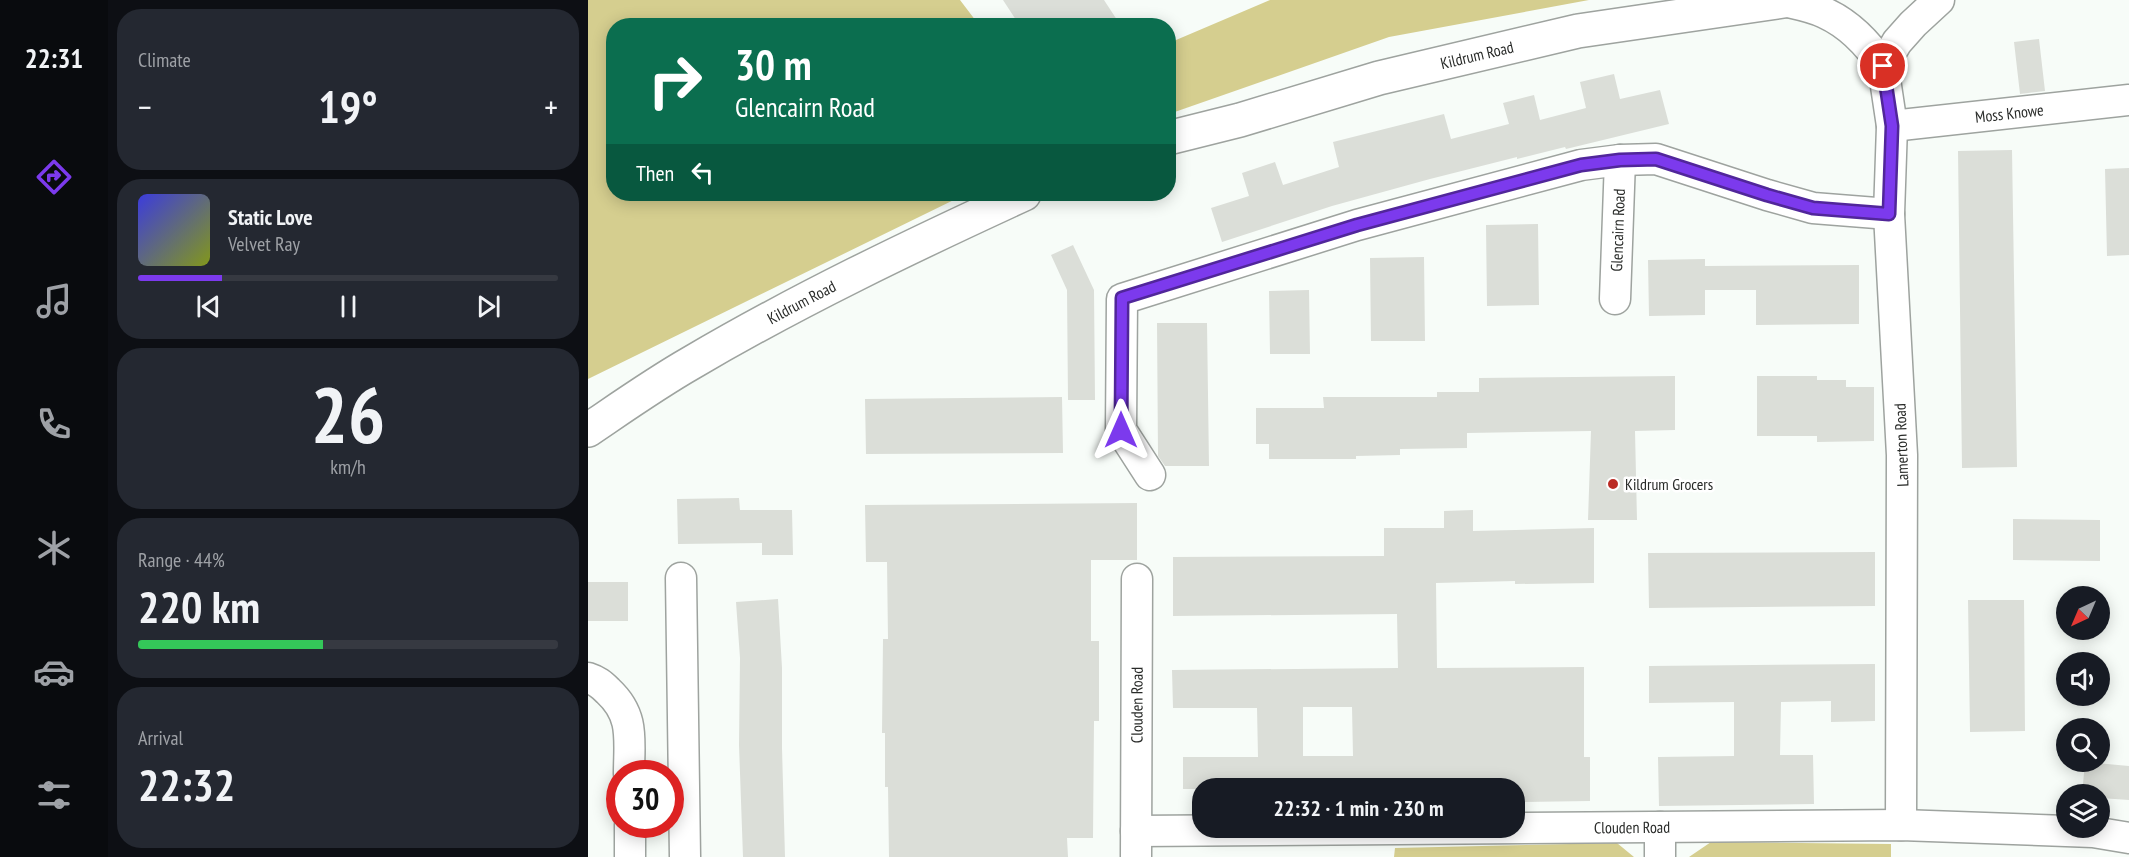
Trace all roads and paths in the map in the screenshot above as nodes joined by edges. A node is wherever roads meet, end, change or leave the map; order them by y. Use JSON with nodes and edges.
{"nodes":[{"id":1,"x":1784,"y":0,"type":"edge"},
{"id":2,"x":1790,"y":0,"type":"edge"},
{"id":3,"x":1939,"y":0,"type":"edge"},
{"id":4,"x":1883,"y":66,"type":"junction"},
{"id":5,"x":2129,"y":100,"type":"edge"},
{"id":6,"x":1892,"y":126,"type":"junction"},
{"id":7,"x":1176,"y":136,"type":"edge"},
{"id":8,"x":1620,"y":160,"type":"junction"},
{"id":9,"x":1009,"y":201,"type":"edge"},
{"id":10,"x":1889,"y":214,"type":"junction"},
{"id":11,"x":1615,"y":299,"type":"dead end"},
{"id":12,"x":588,"y":430,"type":"edge"},
{"id":13,"x":1150,"y":475,"type":"dead end"},
{"id":14,"x":681,"y":578,"type":"dead end"},
{"id":15,"x":1137,"y":579,"type":"dead end"},
{"id":16,"x":588,"y":678,"type":"edge"},
{"id":17,"x":629,"y":760,"type":"edge"},
{"id":18,"x":678,"y":760,"type":"edge"},
{"id":19,"x":1901,"y":825,"type":"junction"},
{"id":20,"x":1660,"y":827,"type":"junction"},
{"id":21,"x":630,"y":838,"type":"edge"},
{"id":22,"x":681,"y":838,"type":"edge"},
{"id":23,"x":2129,"y":838,"type":"edge"},
{"id":24,"x":1136,"y":844,"type":"edge"},
{"id":25,"x":630,"y":857,"type":"edge"},
{"id":26,"x":685,"y":857,"type":"edge"},
{"id":27,"x":1660,"y":857,"type":"edge"}],
"edges":[{"from":1,"to":2,"type":"street","name":"Kildrum Road"},
{"from":1,"to":4,"type":"street"},
{"from":1,"to":7,"type":"street","name":"Kildrum Road"},
{"from":3,"to":4,"type":"street"},
{"from":4,"to":6,"type":"street","name":"Lamerton Road"},
{"from":5,"to":6,"type":"street","name":"Moss Knowe"},
{"from":6,"to":10,"type":"street","name":"Lamerton Road"},
{"from":8,"to":10,"type":"street"},
{"from":8,"to":11,"type":"street","name":"Glencairn Road"},
{"from":8,"to":13,"type":"street"},
{"from":9,"to":12,"type":"street","name":"Kildrum Road"},
{"from":10,"to":19,"type":"street","name":"Lamerton Road"},
{"from":14,"to":18,"type":"street"},
{"from":15,"to":24,"type":"street","name":"Clouden Road"},
{"from":16,"to":17,"type":"street"},
{"from":19,"to":20,"type":"street","name":"Clouden Road"},
{"from":19,"to":23,"type":"street","name":"Clouden Road"},
{"from":20,"to":24,"type":"street","name":"Clouden Road"},
{"from":20,"to":27,"type":"street"},
{"from":21,"to":25,"type":"street"},
{"from":22,"to":26,"type":"street"}]}
